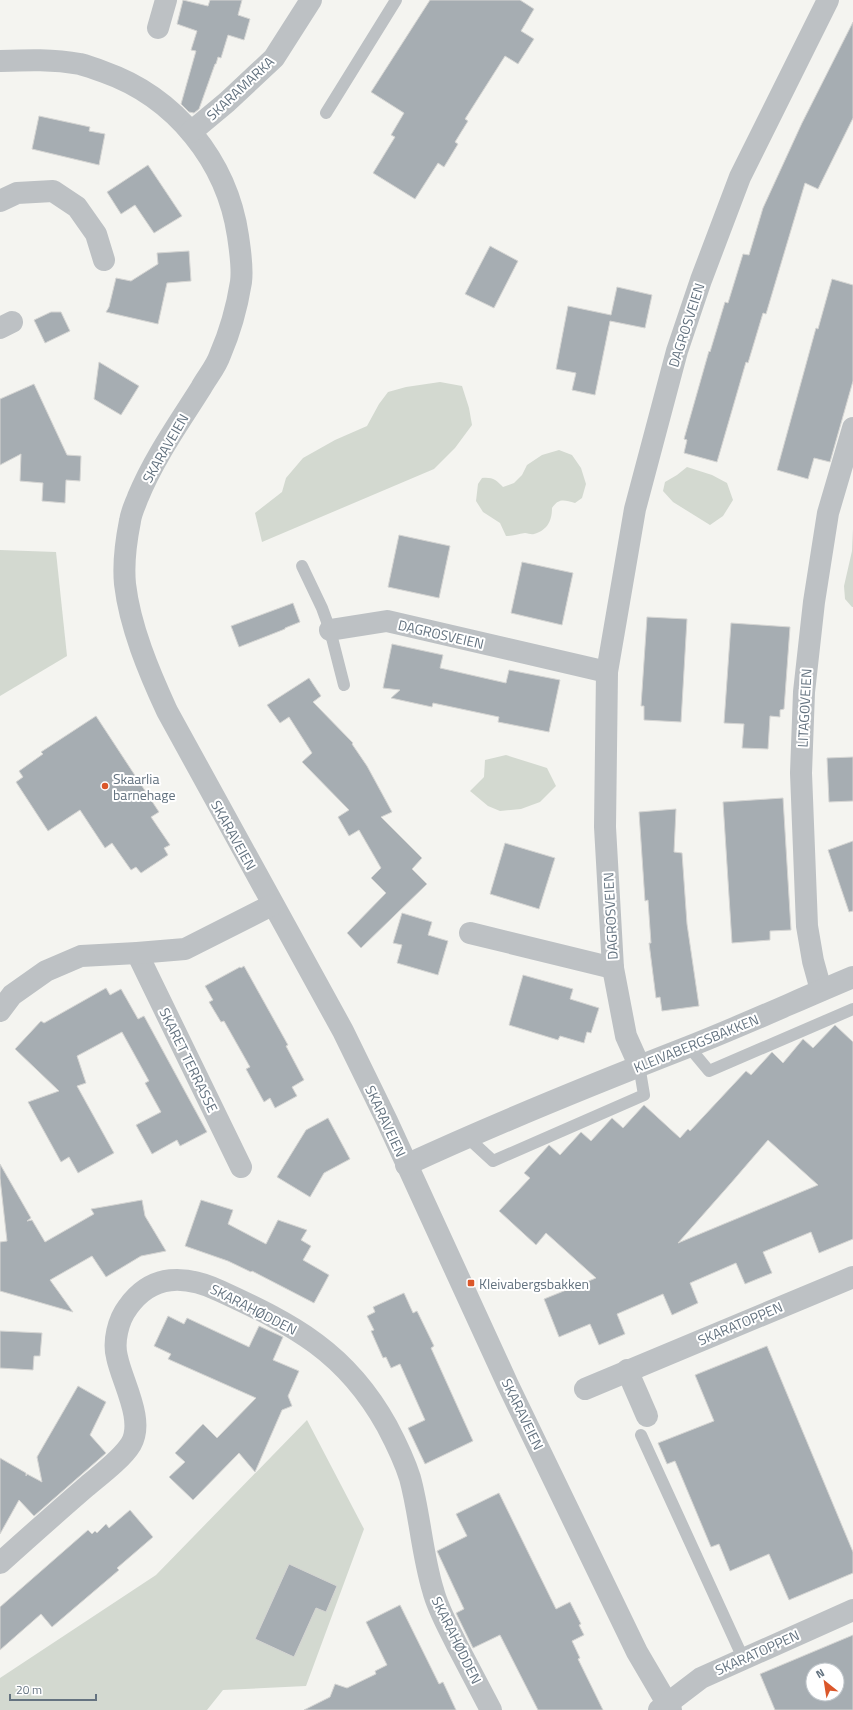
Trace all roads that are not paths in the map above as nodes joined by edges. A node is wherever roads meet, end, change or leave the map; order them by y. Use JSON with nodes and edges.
{"nodes":[{"id":1,"x":166,"y":0,"type":"edge"},
{"id":2,"x":311,"y":0,"type":"edge"},
{"id":3,"x":396,"y":0,"type":"edge"},
{"id":4,"x":828,"y":0,"type":"edge"},
{"id":5,"x":158,"y":28,"type":"dead end"},
{"id":6,"x":0,"y":61,"type":"edge"},
{"id":7,"x":326,"y":113,"type":"dead end"},
{"id":8,"x":191,"y":132,"type":"junction"},
{"id":9,"x":0,"y":201,"type":"edge"},
{"id":10,"x":104,"y":260,"type":"dead end"},
{"id":11,"x":853,"y":428,"type":"edge"},
{"id":12,"x":302,"y":566,"type":"dead end"},
{"id":13,"x":330,"y":630,"type":"junction"},
{"id":14,"x":607,"y":672,"type":"junction"},
{"id":15,"x":344,"y":685,"type":"dead end"},
{"id":16,"x":272,"y":905,"type":"junction"},
{"id":17,"x":470,"y":933,"type":"dead end"},
{"id":18,"x":137,"y":953,"type":"junction"},
{"id":19,"x":613,"y":968,"type":"junction"},
{"id":20,"x":853,"y":977,"type":"edge"},
{"id":21,"x":821,"y":990,"type":"junction"},
{"id":22,"x":853,"y":1009,"type":"edge"},
{"id":23,"x":0,"y":1011,"type":"edge"},
{"id":24,"x":689,"y":1047,"type":"junction"},
{"id":25,"x":639,"y":1065,"type":"junction"},
{"id":26,"x":468,"y":1138,"type":"junction"},
{"id":27,"x":406,"y":1165,"type":"junction"},
{"id":28,"x":241,"y":1167,"type":"dead end"},
{"id":29,"x":853,"y":1277,"type":"edge"},
{"id":30,"x":627,"y":1370,"type":"junction"},
{"id":31,"x":585,"y":1389,"type":"dead end"},
{"id":32,"x":644,"y":1426,"type":"joint"},
{"id":33,"x":0,"y":1562,"type":"edge"},
{"id":34,"x":853,"y":1610,"type":"edge"},
{"id":35,"x":744,"y":1658,"type":"junction"},
{"id":36,"x":666,"y":1708,"type":"edge"},
{"id":37,"x":491,"y":1710,"type":"edge"}],
"edges":[{"from":1,"to":5,"type":"street"},
{"from":2,"to":8,"type":"street","name":"SKARAMARKA"},
{"from":3,"to":7,"type":"lane"},
{"from":4,"to":14,"type":"street","name":"DAGROSVEIEN"},
{"from":6,"to":8,"type":"street","name":"SKARAVEIEN"},
{"from":8,"to":16,"type":"street","name":"SKARAVEIEN"},
{"from":9,"to":10,"type":"street"},
{"from":11,"to":21,"type":"street","name":"LITAGOVEIEN"},
{"from":12,"to":13,"type":"lane"},
{"from":13,"to":14,"type":"street","name":"DAGROSVEIEN"},
{"from":13,"to":15,"type":"lane"},
{"from":14,"to":19,"type":"street","name":"DAGROSVEIEN"},
{"from":16,"to":18,"type":"street"},
{"from":16,"to":27,"type":"street","name":"SKARAVEIEN"},
{"from":17,"to":19,"type":"street","name":"DAGROSVEIEN"},
{"from":18,"to":23,"type":"street"},
{"from":18,"to":28,"type":"street","name":"SKARET TERRASSE"},
{"from":19,"to":25,"type":"street","name":"DAGROSVEIEN"},
{"from":20,"to":21,"type":"street","name":"KLEIVABERGSBAKKEN"},
{"from":21,"to":24,"type":"street","name":"KLEIVABERGSBAKKEN"},
{"from":22,"to":24,"type":"lane"},
{"from":24,"to":25,"type":"street","name":"KLEIVABERGSBAKKEN"},
{"from":25,"to":26,"type":"street","name":"KLEIVABERGSBAKKEN"},
{"from":25,"to":26,"type":"lane"},
{"from":26,"to":27,"type":"street","name":"KLEIVABERGSBAKKEN"},
{"from":27,"to":36,"type":"street","name":"SKARAVEIEN"},
{"from":29,"to":30,"type":"street","name":"SKARATOPPEN"},
{"from":30,"to":31,"type":"street","name":"SKARATOPPEN"},
{"from":30,"to":32,"type":"street"},
{"from":32,"to":35,"type":"lane"},
{"from":33,"to":37,"type":"street","name":"SKARAHØDDEN"},
{"from":34,"to":35,"type":"street","name":"SKARATOPPEN"},
{"from":35,"to":36,"type":"street","name":"SKARATOPPEN"}]}
